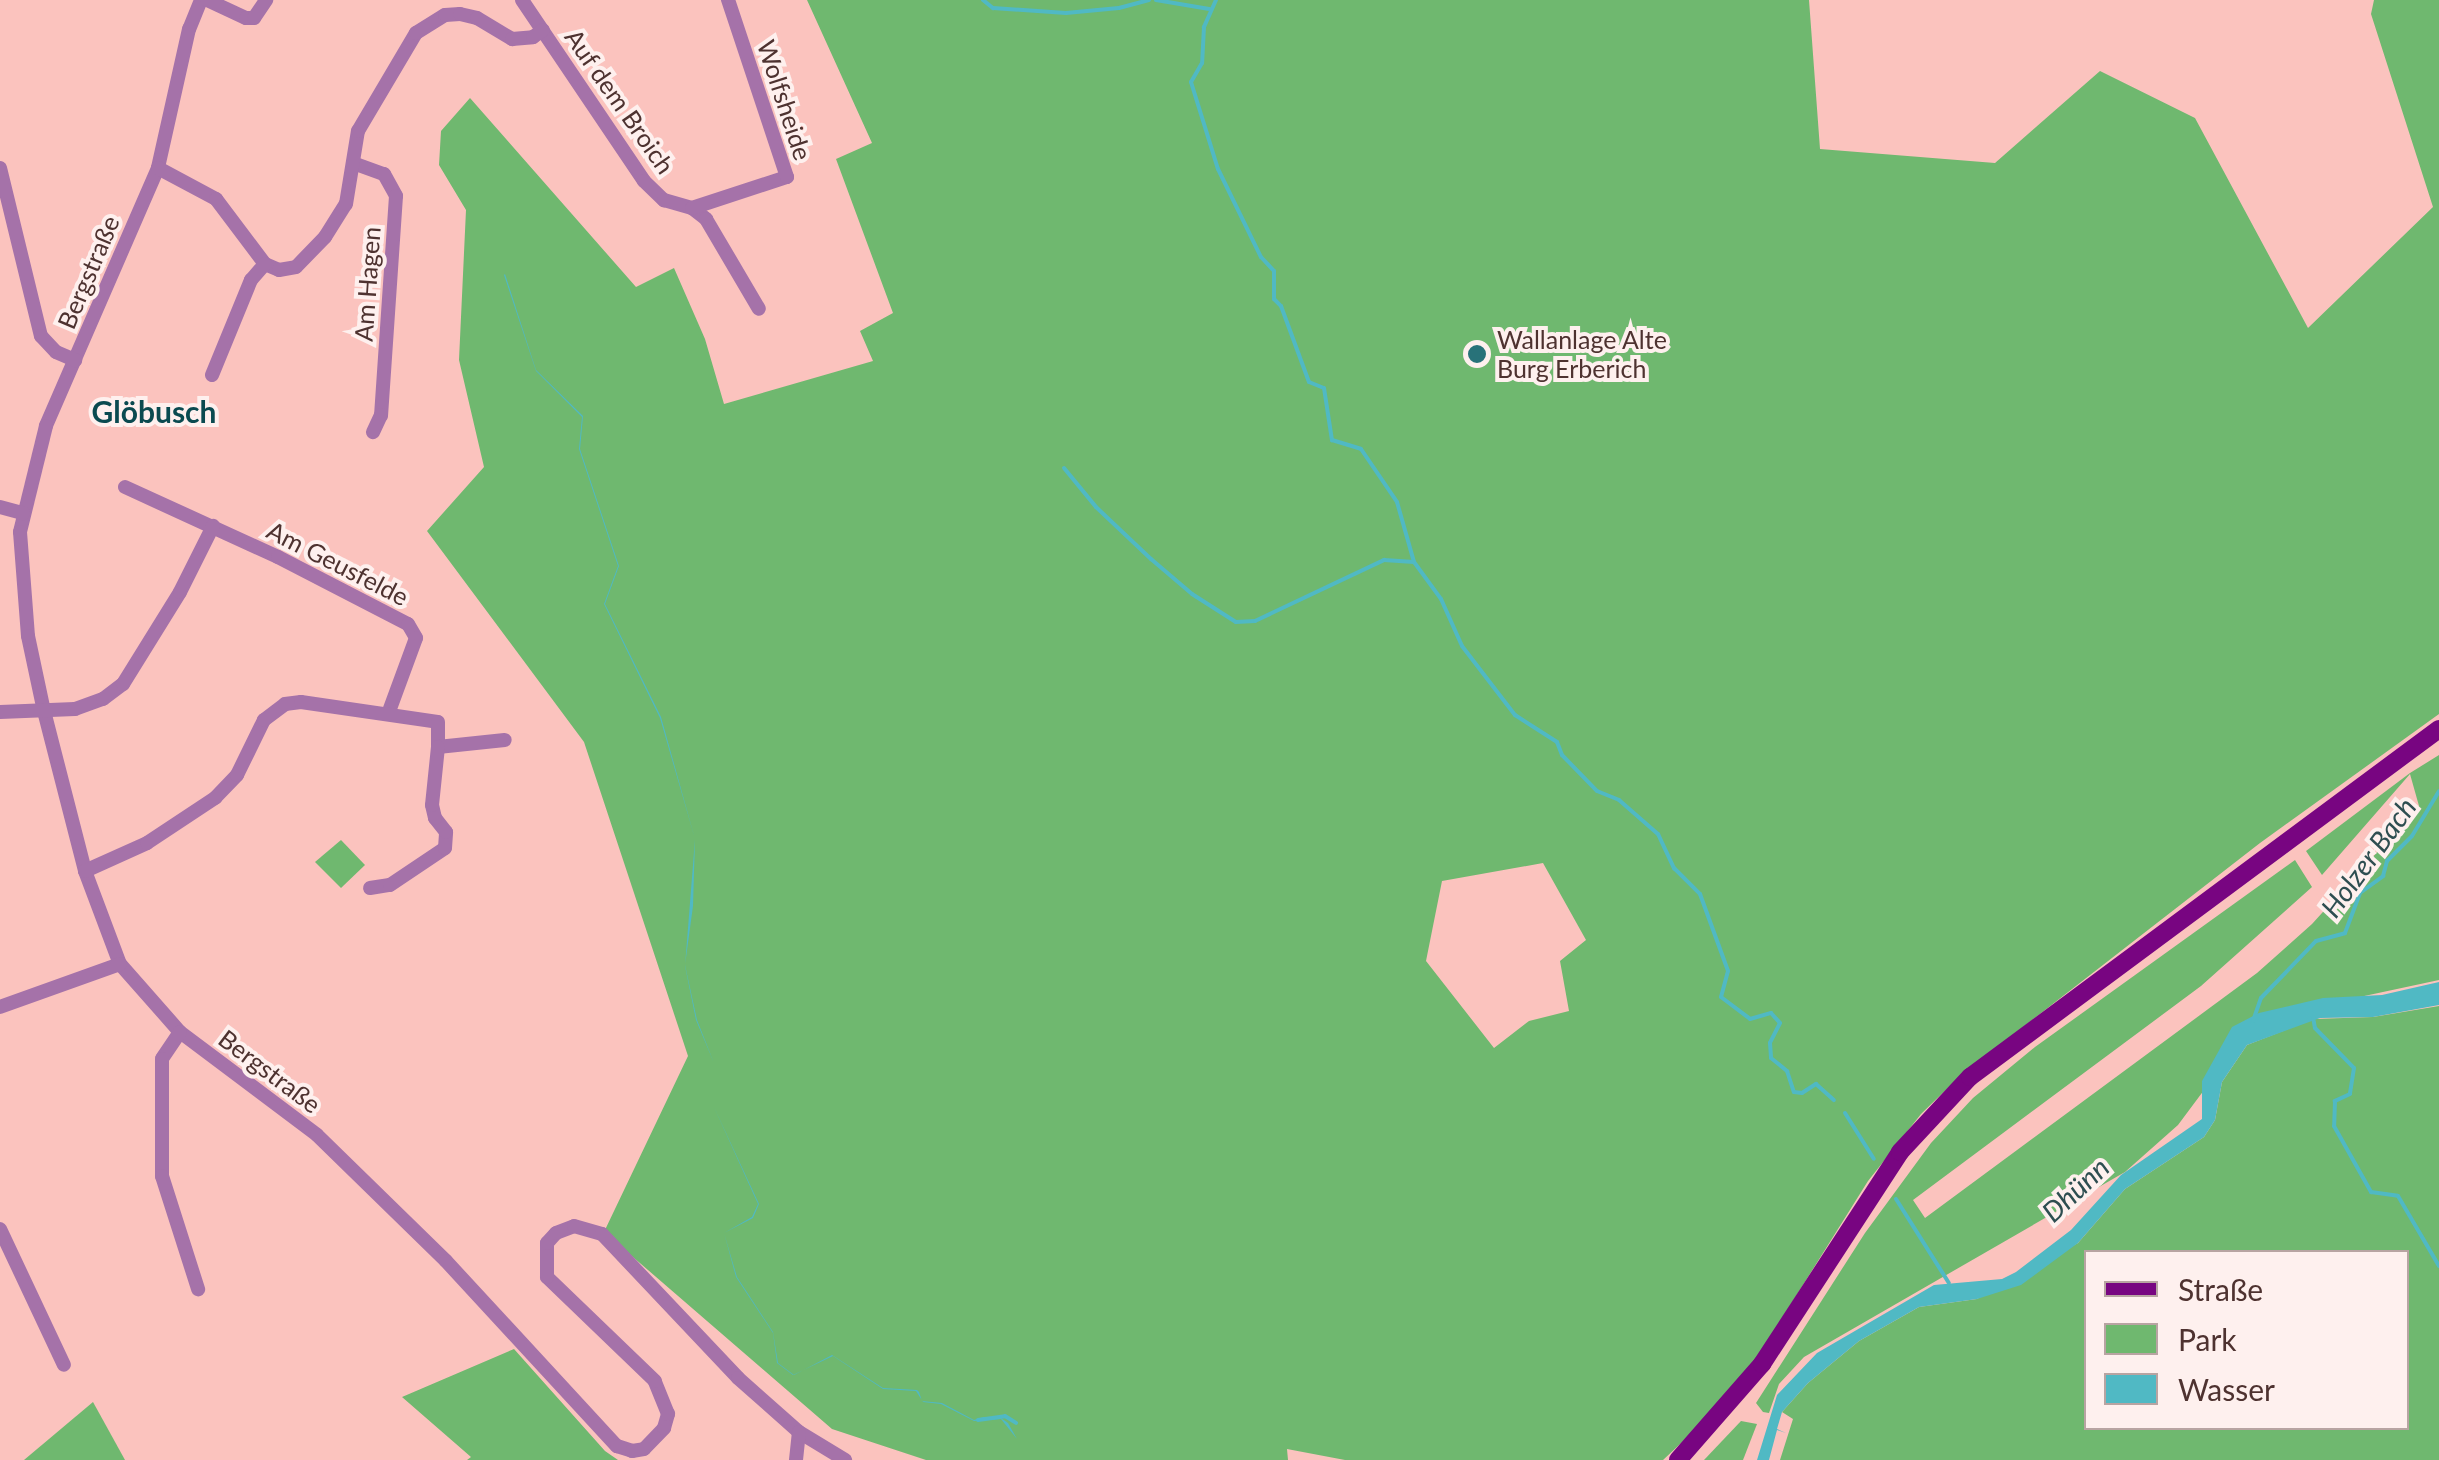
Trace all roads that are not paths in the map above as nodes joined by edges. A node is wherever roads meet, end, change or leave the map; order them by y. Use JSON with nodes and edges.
{"nodes":[{"id":1,"x":204,"y":0,"type":"edge"},
{"id":2,"x":266,"y":0,"type":"edge"},
{"id":3,"x":522,"y":0,"type":"edge"},
{"id":4,"x":728,"y":0,"type":"edge"},
{"id":5,"x":543,"y":30,"type":"junction"},
{"id":6,"x":353,"y":163,"type":"junction"},
{"id":7,"x":0,"y":168,"type":"edge"},
{"id":8,"x":158,"y":168,"type":"junction"},
{"id":9,"x":692,"y":208,"type":"junction"},
{"id":10,"x":265,"y":264,"type":"junction"},
{"id":11,"x":759,"y":309,"type":"dead end"},
{"id":12,"x":75,"y":360,"type":"junction"},
{"id":13,"x":212,"y":375,"type":"dead end"},
{"id":14,"x":373,"y":432,"type":"dead end"},
{"id":15,"x":125,"y":487,"type":"dead end"},
{"id":16,"x":0,"y":507,"type":"edge"},
{"id":17,"x":22,"y":513,"type":"junction"},
{"id":18,"x":214,"y":526,"type":"junction"},
{"id":19,"x":44,"y":711,"type":"junction"},
{"id":20,"x":0,"y":712,"type":"edge"},
{"id":21,"x":388,"y":714,"type":"junction"},
{"id":22,"x":2439,"y":729,"type":"edge"},
{"id":23,"x":505,"y":740,"type":"dead end"},
{"id":24,"x":438,"y":747,"type":"junction"},
{"id":25,"x":85,"y":871,"type":"junction"},
{"id":26,"x":370,"y":888,"type":"dead end"},
{"id":27,"x":120,"y":964,"type":"junction"},
{"id":28,"x":0,"y":1007,"type":"edge"},
{"id":29,"x":180,"y":1032,"type":"junction"},
{"id":30,"x":0,"y":1229,"type":"edge"},
{"id":31,"x":198,"y":1289,"type":"dead end"},
{"id":32,"x":64,"y":1365,"type":"dead end"},
{"id":33,"x":799,"y":1432,"type":"junction"},
{"id":34,"x":796,"y":1460,"type":"edge"},
{"id":35,"x":845,"y":1460,"type":"edge"},
{"id":36,"x":1678,"y":1460,"type":"edge"}],
"edges":[{"from":1,"to":2,"type":"street","name":"Bergstraße"},
{"from":1,"to":8,"type":"street","name":"Bergstraße"},
{"from":3,"to":5,"type":"street","name":"Auf dem Broich"},
{"from":4,"to":9,"type":"street","name":"Wolfsheide"},
{"from":5,"to":6,"type":"street"},
{"from":5,"to":9,"type":"street","name":"Auf dem Broich"},
{"from":6,"to":10,"type":"street"},
{"from":6,"to":14,"type":"street","name":"Am Hagen"},
{"from":7,"to":12,"type":"street"},
{"from":8,"to":10,"type":"street"},
{"from":8,"to":12,"type":"street","name":"Bergstraße"},
{"from":9,"to":11,"type":"street","name":"Auf dem Broich"},
{"from":10,"to":13,"type":"street"},
{"from":12,"to":17,"type":"street","name":"Bergstraße"},
{"from":15,"to":18,"type":"street","name":"Am Geusfelde"},
{"from":16,"to":17,"type":"street"},
{"from":17,"to":19,"type":"street","name":"Bergstraße"},
{"from":18,"to":19,"type":"street"},
{"from":18,"to":21,"type":"street","name":"Am Geusfelde"},
{"from":19,"to":20,"type":"street"},
{"from":19,"to":25,"type":"street","name":"Bergstraße"},
{"from":21,"to":24,"type":"street"},
{"from":21,"to":25,"type":"street"},
{"from":22,"to":36,"type":"main road"},
{"from":23,"to":24,"type":"street"},
{"from":24,"to":26,"type":"street"},
{"from":25,"to":27,"type":"street","name":"Bergstraße"},
{"from":27,"to":28,"type":"street"},
{"from":27,"to":29,"type":"street","name":"Bergstraße"},
{"from":29,"to":31,"type":"street"},
{"from":29,"to":33,"type":"street","name":"Bergstraße"},
{"from":30,"to":32,"type":"street"},
{"from":33,"to":34,"type":"street"},
{"from":33,"to":35,"type":"street","name":"Bergstraße"}]}
